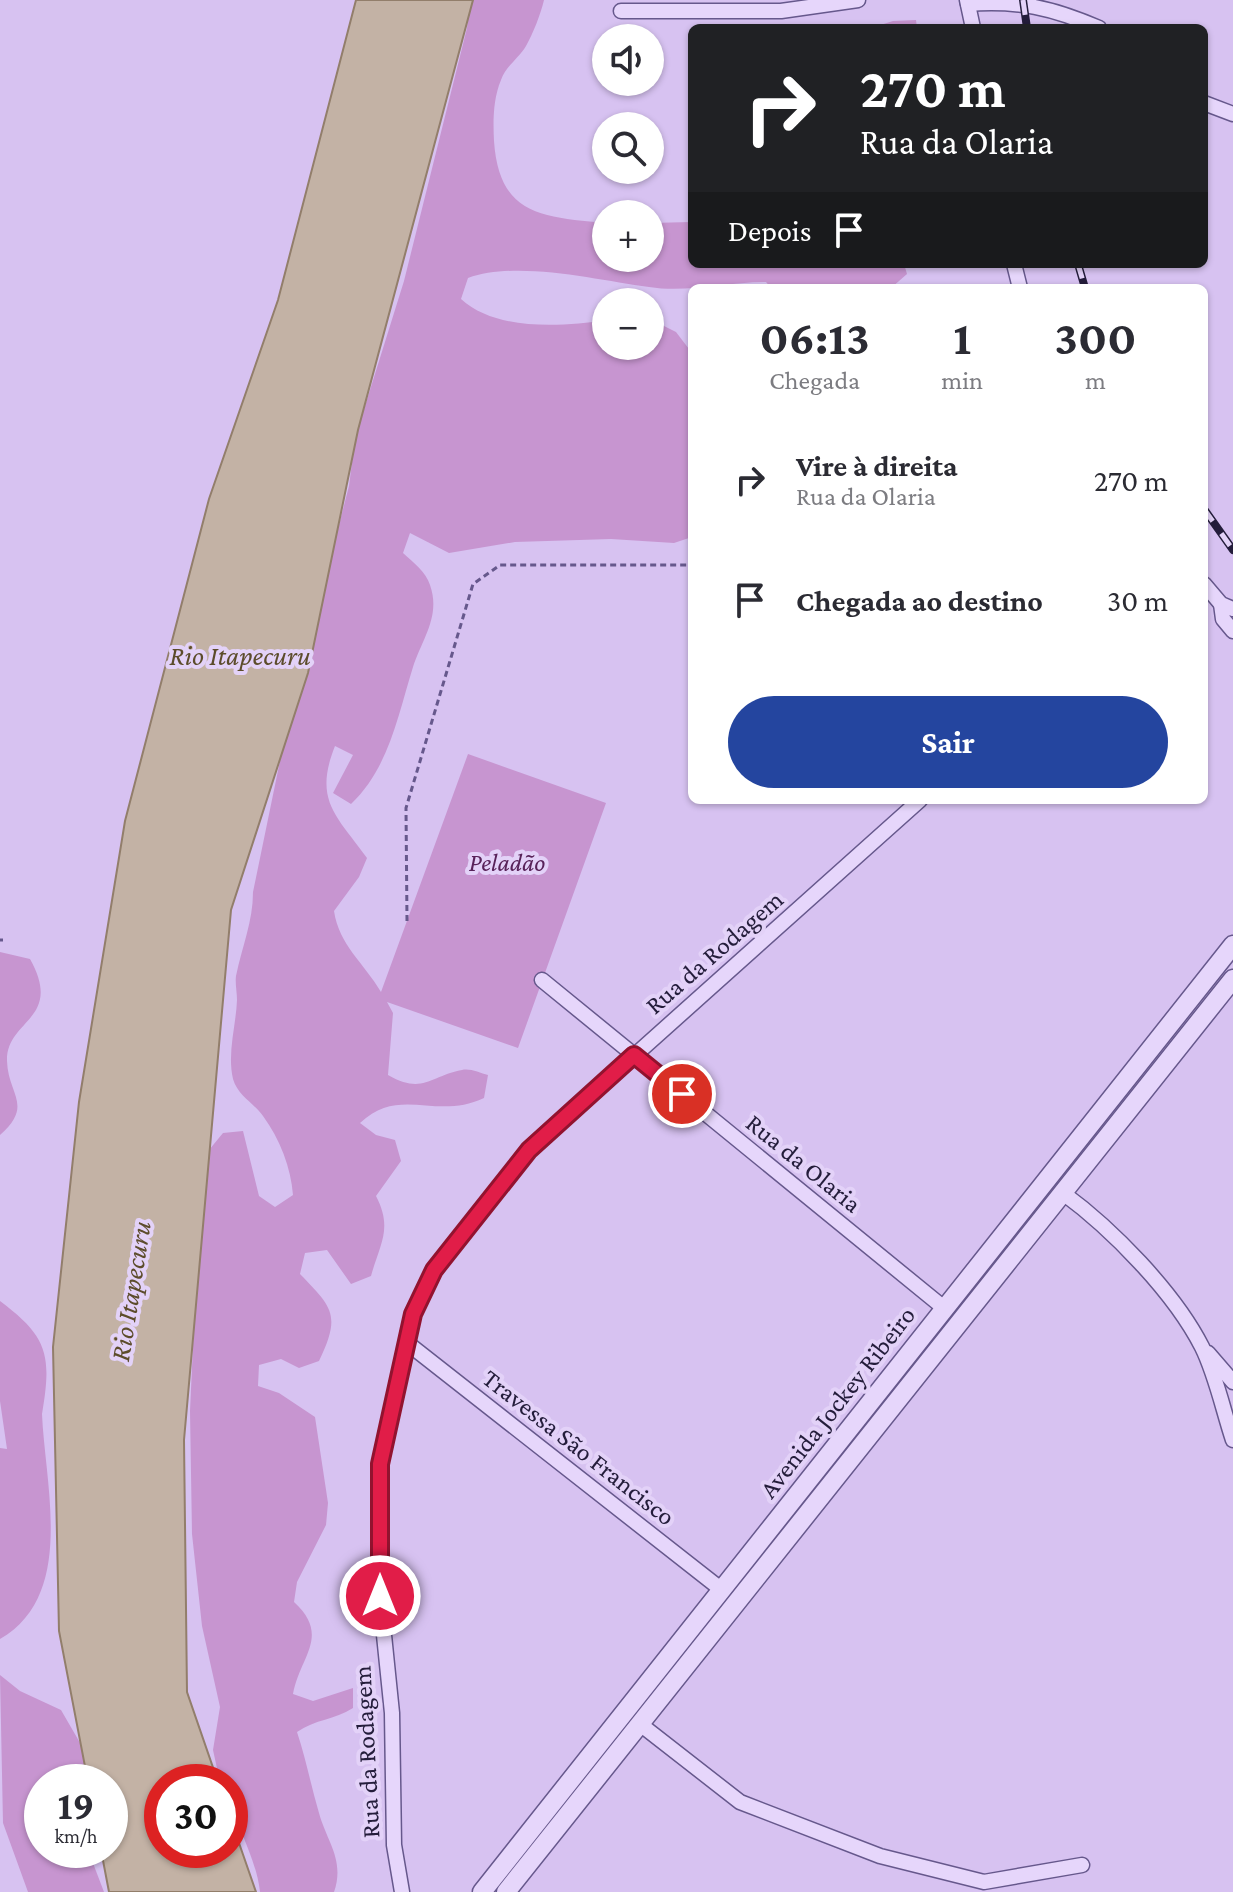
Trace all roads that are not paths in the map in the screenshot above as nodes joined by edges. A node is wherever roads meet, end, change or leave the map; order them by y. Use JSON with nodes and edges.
{"nodes":[{"id":1,"x":858,"y":0,"type":"edge"},
{"id":2,"x":967,"y":2,"type":"edge"},
{"id":3,"x":621,"y":11,"type":"dead end"},
{"id":4,"x":972,"y":24,"type":"edge"},
{"id":5,"x":1088,"y":24,"type":"edge"},
{"id":6,"x":1208,"y":105,"type":"edge"},
{"id":7,"x":1233,"y":114,"type":"edge"},
{"id":8,"x":1208,"y":588,"type":"edge"},
{"id":9,"x":1227,"y":606,"type":"edge"},
{"id":10,"x":1233,"y":631,"type":"edge"},
{"id":11,"x":909,"y":806,"type":"edge"},
{"id":12,"x":1233,"y":945,"type":"edge"},
{"id":13,"x":1233,"y":979,"type":"edge"},
{"id":14,"x":542,"y":980,"type":"dead end"},
{"id":15,"x":634,"y":1055,"type":"junction"},
{"id":16,"x":1063,"y":1193,"type":"junction"},
{"id":17,"x":944,"y":1308,"type":"junction"},
{"id":18,"x":406,"y":1342,"type":"junction"},
{"id":19,"x":1202,"y":1347,"type":"junction"},
{"id":20,"x":1233,"y":1382,"type":"edge"},
{"id":21,"x":1233,"y":1440,"type":"edge"},
{"id":22,"x":722,"y":1590,"type":"junction"},
{"id":23,"x":640,"y":1724,"type":"junction"},
{"id":24,"x":1082,"y":1865,"type":"dead end"},
{"id":25,"x":402,"y":1892,"type":"edge"},
{"id":26,"x":482,"y":1892,"type":"edge"},
{"id":27,"x":506,"y":1892,"type":"edge"}],
"edges":[{"from":1,"to":3,"type":"street"},
{"from":2,"to":4,"type":"street"},
{"from":2,"to":5,"type":"street"},
{"from":6,"to":7,"type":"street"},
{"from":8,"to":9,"type":"street"},
{"from":9,"to":10,"type":"street"},
{"from":11,"to":15,"type":"street","name":"Rua da Rodagem"},
{"from":12,"to":17,"type":"street","name":"Avenida Jockey Ribeiro"},
{"from":13,"to":16,"type":"street","name":"Avenida Jockey Ribeiro"},
{"from":14,"to":15,"type":"street","name":"Rua da Olaria"},
{"from":15,"to":17,"type":"street","name":"Rua da Olaria"},
{"from":15,"to":18,"type":"street","name":"Rua da Rodagem"},
{"from":16,"to":19,"type":"street"},
{"from":16,"to":23,"type":"street","name":"Avenida Jockey Ribeiro"},
{"from":17,"to":22,"type":"street","name":"Avenida Jockey Ribeiro"},
{"from":18,"to":22,"type":"street","name":"Travessa São Francisco"},
{"from":18,"to":25,"type":"street","name":"Rua da Rodagem"},
{"from":19,"to":20,"type":"street"},
{"from":19,"to":21,"type":"street"},
{"from":22,"to":26,"type":"street","name":"Avenida Jockey Ribeiro"},
{"from":23,"to":24,"type":"street"},
{"from":23,"to":27,"type":"street","name":"Avenida Jockey Ribeiro"}]}
